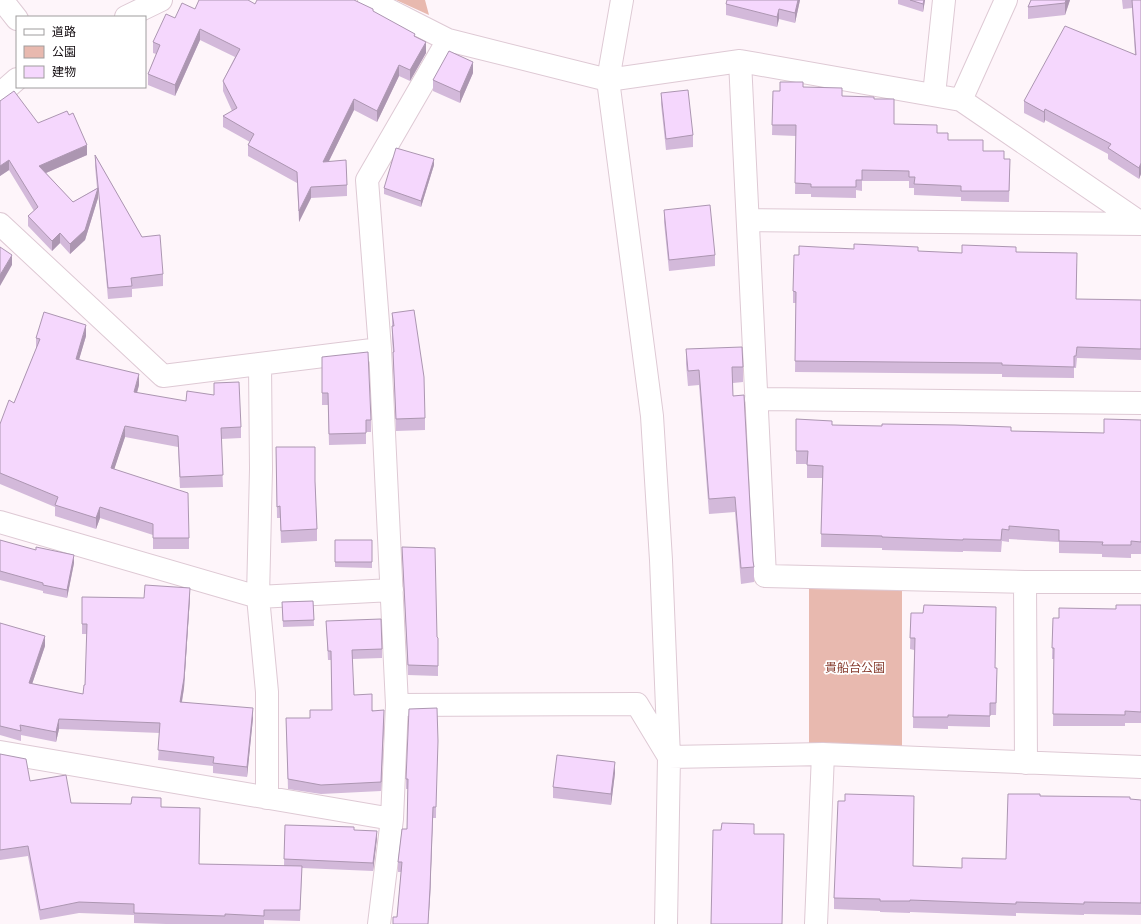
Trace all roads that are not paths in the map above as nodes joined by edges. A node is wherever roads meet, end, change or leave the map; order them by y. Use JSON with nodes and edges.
{"nodes":[{"id":1,"x":2,"y":0,"type":"edge"},
{"id":2,"x":161,"y":0,"type":"edge"},
{"id":3,"x":368,"y":0,"type":"edge"},
{"id":4,"x":622,"y":0,"type":"edge"},
{"id":5,"x":944,"y":0,"type":"edge"},
{"id":6,"x":1006,"y":0,"type":"edge"},
{"id":7,"x":128,"y":16,"type":"edge"},
{"id":8,"x":16,"y":18,"type":"edge"},
{"id":9,"x":448,"y":40,"type":"junction"},
{"id":10,"x":740,"y":61,"type":"junction"},
{"id":11,"x":608,"y":80,"type":"junction"},
{"id":12,"x":16,"y":81,"type":"edge"},
{"id":13,"x":0,"y":94,"type":"edge"},
{"id":14,"x":934,"y":95,"type":"junction"},
{"id":15,"x":961,"y":100,"type":"junction"},
{"id":16,"x":748,"y":220,"type":"junction"},
{"id":17,"x":0,"y":224,"type":"edge"},
{"id":18,"x":1141,"y":224,"type":"edge"},
{"id":19,"x":380,"y":350,"type":"junction"},
{"id":20,"x":260,"y":364,"type":"junction"},
{"id":21,"x":756,"y":399,"type":"junction"},
{"id":22,"x":1141,"y":403,"type":"edge"},
{"id":23,"x":0,"y":522,"type":"edge"},
{"id":24,"x":1025,"y":582,"type":"junction"},
{"id":25,"x":1141,"y":582,"type":"edge"},
{"id":26,"x":392,"y":590,"type":"junction"},
{"id":27,"x":258,"y":597,"type":"junction"},
{"id":28,"x":397,"y":705,"type":"junction"},
{"id":29,"x":0,"y":752,"type":"edge"},
{"id":30,"x":822,"y":754,"type":"junction"},
{"id":31,"x":669,"y":757,"type":"junction"},
{"id":32,"x":1026,"y":763,"type":"junction"},
{"id":33,"x":1141,"y":767,"type":"edge"},
{"id":34,"x":267,"y":798,"type":"junction"},
{"id":35,"x":392,"y":819,"type":"junction"},
{"id":36,"x":379,"y":924,"type":"edge"},
{"id":37,"x":666,"y":924,"type":"edge"},
{"id":38,"x":816,"y":924,"type":"edge"}],
"edges":[{"from":1,"to":8,"type":"street"},
{"from":2,"to":7,"type":"street"},
{"from":3,"to":9,"type":"street"},
{"from":4,"to":11,"type":"street"},
{"from":5,"to":14,"type":"street"},
{"from":6,"to":15,"type":"street"},
{"from":9,"to":11,"type":"street"},
{"from":9,"to":19,"type":"street"},
{"from":10,"to":11,"type":"street"},
{"from":10,"to":14,"type":"street"},
{"from":10,"to":16,"type":"street"},
{"from":11,"to":31,"type":"street"},
{"from":12,"to":13,"type":"street"},
{"from":14,"to":15,"type":"street"},
{"from":15,"to":18,"type":"street"},
{"from":16,"to":18,"type":"street"},
{"from":16,"to":21,"type":"street"},
{"from":17,"to":20,"type":"street"},
{"from":19,"to":20,"type":"street"},
{"from":19,"to":26,"type":"street"},
{"from":20,"to":27,"type":"street"},
{"from":21,"to":22,"type":"street"},
{"from":21,"to":24,"type":"street"},
{"from":23,"to":27,"type":"street"},
{"from":24,"to":25,"type":"street"},
{"from":24,"to":32,"type":"street"},
{"from":26,"to":27,"type":"street"},
{"from":26,"to":28,"type":"street"},
{"from":27,"to":34,"type":"street"},
{"from":28,"to":31,"type":"street"},
{"from":28,"to":35,"type":"street"},
{"from":29,"to":34,"type":"street"},
{"from":30,"to":31,"type":"street"},
{"from":30,"to":32,"type":"street"},
{"from":30,"to":38,"type":"street"},
{"from":31,"to":37,"type":"street"},
{"from":32,"to":33,"type":"street"},
{"from":34,"to":35,"type":"street"},
{"from":35,"to":36,"type":"street"}]}
